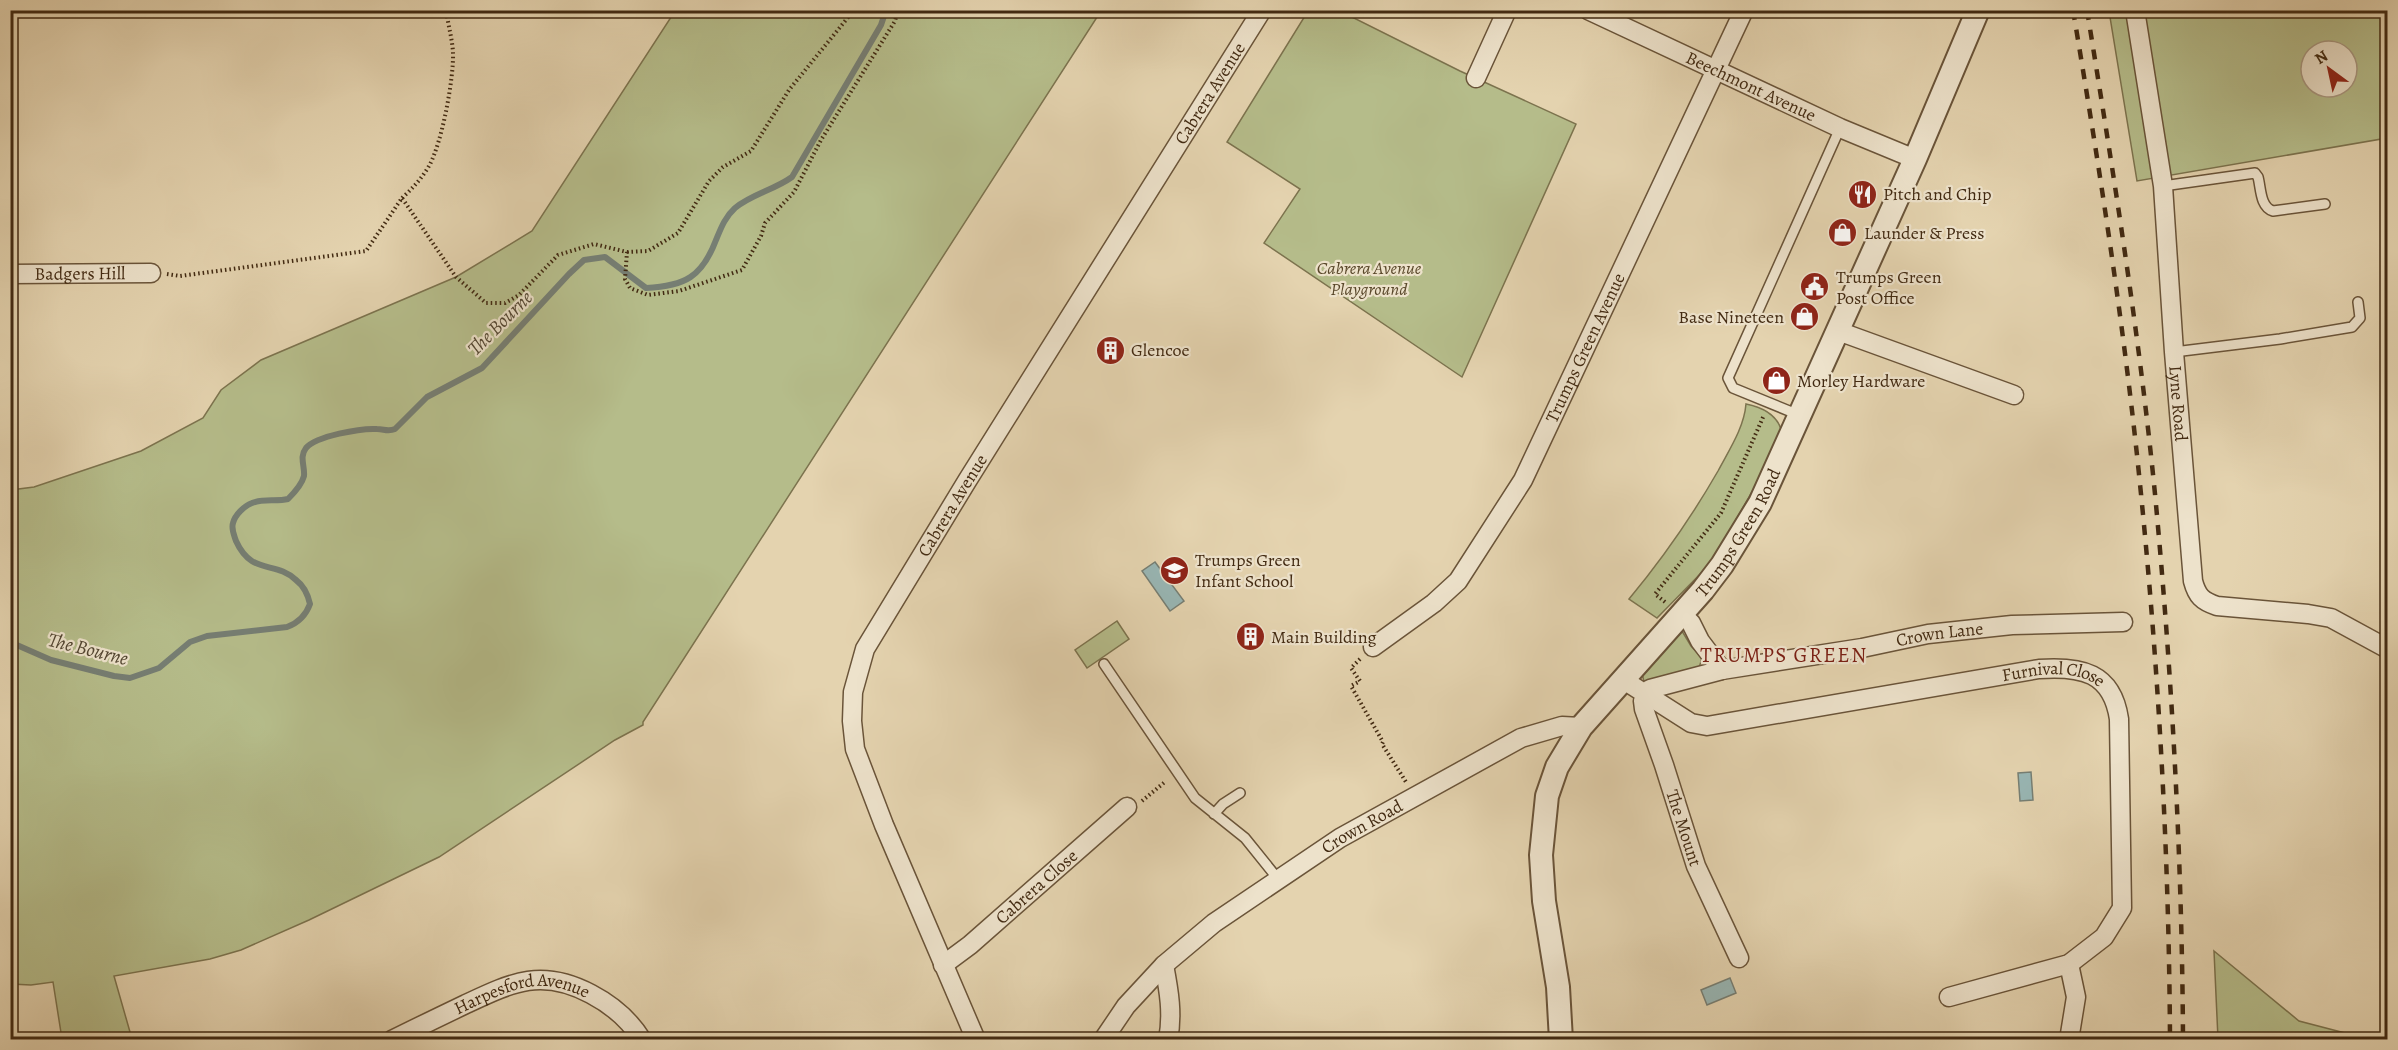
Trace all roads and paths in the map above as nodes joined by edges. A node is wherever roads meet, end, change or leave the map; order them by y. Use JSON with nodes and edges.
{"nodes":[{"id":1,"x":446,"y":10,"type":"edge"},
{"id":2,"x":854,"y":10,"type":"edge"},
{"id":3,"x":898,"y":10,"type":"edge"},
{"id":4,"x":1262,"y":10,"type":"edge"},
{"id":5,"x":1507,"y":10,"type":"edge"},
{"id":6,"x":1588,"y":10,"type":"edge"},
{"id":7,"x":1744,"y":10,"type":"edge"},
{"id":8,"x":1978,"y":10,"type":"edge"},
{"id":9,"x":2135,"y":10,"type":"edge"},
{"id":10,"x":1717,"y":71,"type":"junction"},
{"id":11,"x":1476,"y":78,"type":"dead end"},
{"id":12,"x":1840,"y":128,"type":"junction"},
{"id":13,"x":1915,"y":159,"type":"junction"},
{"id":14,"x":2163,"y":186,"type":"junction"},
{"id":15,"x":402,"y":198,"type":"junction"},
{"id":16,"x":2325,"y":204,"type":"dead end"},
{"id":17,"x":627,"y":252,"type":"junction"},
{"id":18,"x":151,"y":273,"type":"joint"},
{"id":19,"x":10,"y":274,"type":"edge"},
{"id":20,"x":2358,"y":302,"type":"dead end"},
{"id":21,"x":1838,"y":331,"type":"junction"},
{"id":22,"x":2174,"y":352,"type":"junction"},
{"id":23,"x":2014,"y":395,"type":"dead end"},
{"id":24,"x":1769,"y":403,"type":"junction"},
{"id":25,"x":1799,"y":415,"type":"junction"},
{"id":26,"x":1681,"y":614,"type":"junction"},
{"id":27,"x":2123,"y":622,"type":"dead end"},
{"id":28,"x":1373,"y":647,"type":"joint"},
{"id":29,"x":2388,"y":649,"type":"edge"},
{"id":30,"x":1104,"y":664,"type":"dead end"},
{"id":31,"x":1722,"y":670,"type":"junction"},
{"id":32,"x":1622,"y":679,"type":"junction"},
{"id":33,"x":1646,"y":693,"type":"junction"},
{"id":34,"x":1581,"y":727,"type":"junction"},
{"id":35,"x":1176,"y":773,"type":"junction"},
{"id":36,"x":1240,"y":794,"type":"dead end"},
{"id":37,"x":1414,"y":796,"type":"junction"},
{"id":38,"x":1127,"y":807,"type":"joint"},
{"id":39,"x":1214,"y":814,"type":"junction"},
{"id":40,"x":1278,"y":879,"type":"junction"},
{"id":41,"x":1739,"y":958,"type":"dead end"},
{"id":42,"x":2069,"y":964,"type":"junction"},
{"id":43,"x":943,"y":965,"type":"junction"},
{"id":44,"x":1164,"y":965,"type":"junction"},
{"id":45,"x":1949,"y":998,"type":"dead end"},
{"id":46,"x":392,"y":1040,"type":"edge"},
{"id":47,"x":642,"y":1040,"type":"edge"},
{"id":48,"x":976,"y":1040,"type":"edge"},
{"id":49,"x":1103,"y":1040,"type":"edge"},
{"id":50,"x":1168,"y":1040,"type":"edge"},
{"id":51,"x":1561,"y":1040,"type":"edge"},
{"id":52,"x":2069,"y":1040,"type":"edge"}],
"edges":[{"from":1,"to":15,"type":"path"},
{"from":2,"to":17,"type":"path"},
{"from":3,"to":17,"type":"path"},
{"from":4,"to":43,"type":"street","name":"Cabrera Avenue"},
{"from":5,"to":11,"type":"street"},
{"from":6,"to":10,"type":"street","name":"Beechmont Avenue"},
{"from":7,"to":10,"type":"street","name":"Trumps Green Avenue"},
{"from":8,"to":13,"type":"street","name":"Trumps Green Road"},
{"from":9,"to":14,"type":"street","name":"Lyne Road"},
{"from":10,"to":12,"type":"street","name":"Beechmont Avenue"},
{"from":10,"to":28,"type":"street","name":"Trumps Green Avenue"},
{"from":12,"to":13,"type":"street","name":"Beechmont Avenue"},
{"from":12,"to":24,"type":"lane"},
{"from":13,"to":21,"type":"street","name":"Trumps Green Road"},
{"from":14,"to":16,"type":"lane"},
{"from":14,"to":22,"type":"street","name":"Lyne Road"},
{"from":15,"to":17,"type":"path"},
{"from":15,"to":18,"type":"path"},
{"from":18,"to":19,"type":"street","name":"Badgers Hill"},
{"from":20,"to":22,"type":"lane"},
{"from":21,"to":23,"type":"street"},
{"from":21,"to":25,"type":"street","name":"Trumps Green Road"},
{"from":22,"to":29,"type":"street","name":"Lyne Road"},
{"from":24,"to":25,"type":"lane"},
{"from":24,"to":26,"type":"path"},
{"from":25,"to":26,"type":"street","name":"Trumps Green Road"},
{"from":26,"to":31,"type":"street"},
{"from":26,"to":32,"type":"street","name":"Trumps Green Road"},
{"from":27,"to":31,"type":"street","name":"Crown Lane"},
{"from":28,"to":37,"type":"path"},
{"from":30,"to":35,"type":"lane"},
{"from":31,"to":33,"type":"street","name":"Crown Lane"},
{"from":32,"to":33,"type":"street","name":"Furnival Close"},
{"from":32,"to":34,"type":"street","name":"Trumps Green Road"},
{"from":33,"to":41,"type":"street","name":"The Mount"},
{"from":33,"to":42,"type":"street","name":"Furnival Close"},
{"from":34,"to":37,"type":"street","name":"Crown Road"},
{"from":34,"to":51,"type":"street","name":"Trumps Green Road"},
{"from":35,"to":38,"type":"path"},
{"from":35,"to":39,"type":"lane"},
{"from":36,"to":39,"type":"lane"},
{"from":37,"to":40,"type":"street","name":"Crown Road"},
{"from":38,"to":43,"type":"street","name":"Cabrera Close"},
{"from":39,"to":40,"type":"lane"},
{"from":40,"to":44,"type":"street","name":"Crown Road"},
{"from":42,"to":45,"type":"street","name":"Furnival Close"},
{"from":42,"to":52,"type":"street"},
{"from":43,"to":48,"type":"street","name":"Cabrera Avenue"},
{"from":44,"to":49,"type":"street","name":"Crown Road"},
{"from":44,"to":50,"type":"street"},
{"from":46,"to":47,"type":"street","name":"Harpesford Avenue"}]}
